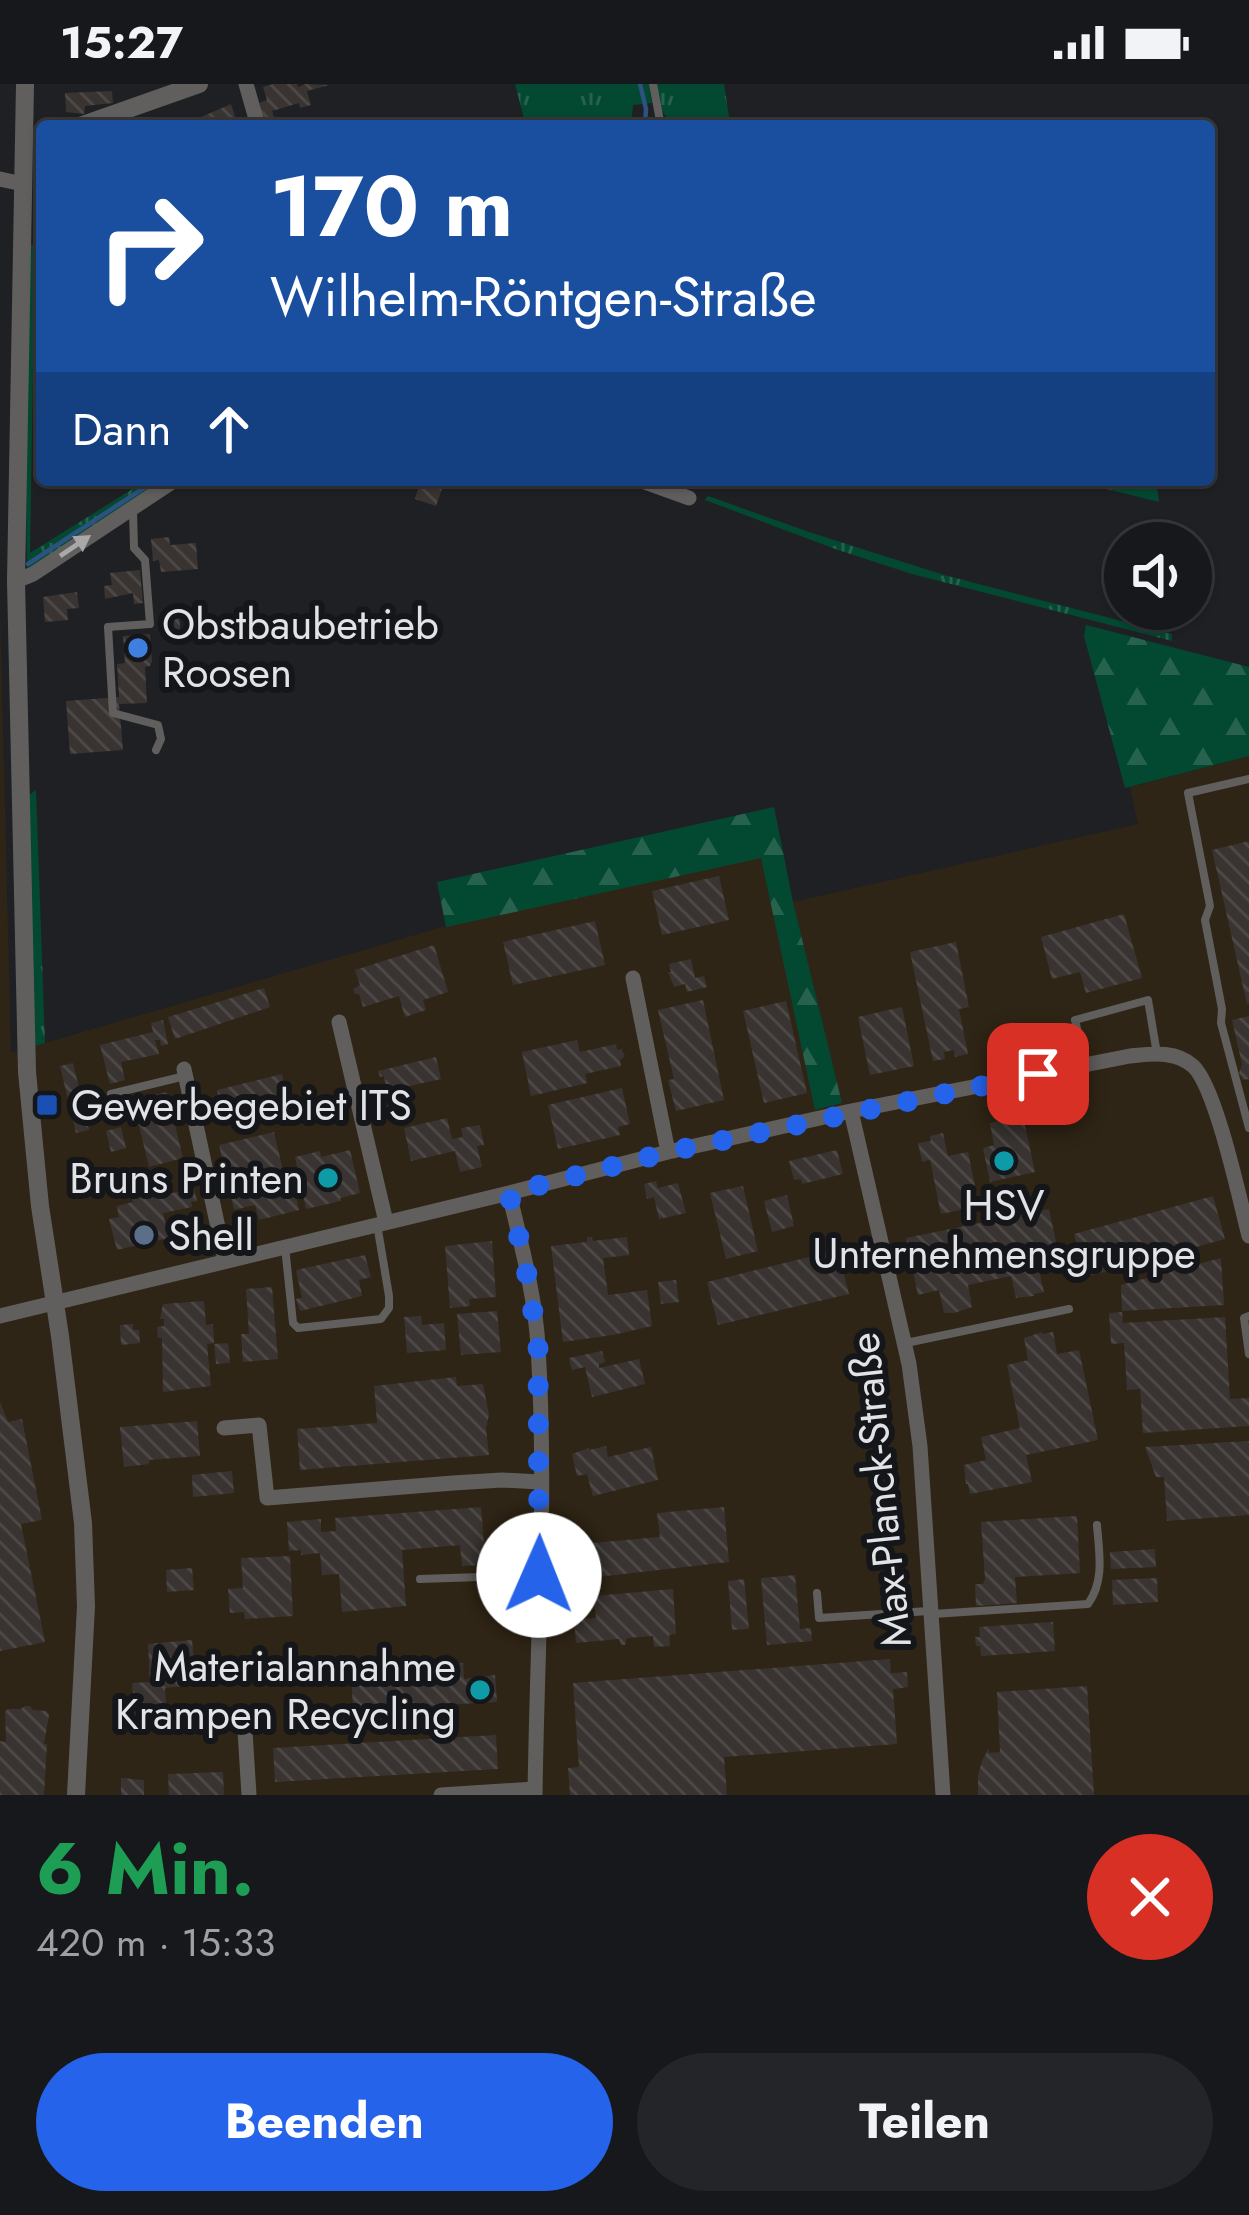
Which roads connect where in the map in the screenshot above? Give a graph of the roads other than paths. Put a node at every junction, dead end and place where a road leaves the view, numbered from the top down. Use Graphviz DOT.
graph roads {
  1 [pos="25,84"];
  2 [pos="199,84"];
  3 [pos="246,84"];
  4 [pos="653,84"];
  5 [pos="97,120"];
  6 [pos="256,120"];
  7 [pos="660,120"];
  8 [pos="33,141"];
  9 [pos="0,178"];
  10 [pos="22,184"];
  11 [pos="166,486"];
  12 [pos="656,486"];
  13 [pos="689,498"];
  14 [pos="133,508"];
  15 [pos="16,580"];
  16 [pos="157,750"];
  17 [pos="1249,779"];
  18 [pos="633,978"];
  19 [pos="339,1022"];
  20 [pos="1157,1054"];
  21 [pos="1085,1064"];
  22 [pos="184,1073"];
  23 [pos="110,1094"];
  24 [pos="851,1111"];
  25 [pos="1249,1128"];
  26 [pos="668,1152"];
  27 [pos="509,1193"];
  28 [pos="381,1223"];
  29 [pos="1249,1236"];
  30 [pos="284,1246"];
  31 [pos="225,1260"];
  32 [pos="55,1302"];
  33 [pos="1069,1310"];
  34 [pos="0,1316"];
  35 [pos="1249,1316"];
  36 [pos="904,1343"];
  37 [pos="1249,1354"];
  38 [pos="224,1428"];
  39 [pos="540,1482"];
  40 [pos="1097,1525"];
  41 [pos="539,1575"];
  42 [pos="420,1579"];
  43 [pos="818,1593"];
  44 [pos="931,1612"];
  45 [pos="244,1715"];
  46 [pos="535,1792"];
  47 [pos="76,1795"];
  48 [pos="249,1795"];
  49 [pos="441,1795"];
  50 [pos="943,1795"];
  1 -- 8 [label="street"];
  2 -- 5 [label="street"];
  3 -- 6 [label="street"];
  4 -- 7 [label="lane"];
  8 -- 10 [label="street"];
  9 -- 10 [label="street"];
  10 -- 15 [label="street"];
  11 -- 14 [label="street"];
  12 -- 13 [label="street"];
  15 -- 14 [label="street, one-way"];
  14 -- 16 [label="lane"];
  15 -- 32 [label="street"];
  17 -- 25 [label="lane"];
  18 -- 26 [label="street"];
  19 -- 28 [label="street"];
  20 -- 21 [label="street"];
  20 -- 21 [label="lane"];
  20 -- 29 [label="street"];
  21 -- 24 [label="street"];
  22 -- 23 [label="lane"];
  22 -- 31 [label="street"];
  24 -- 26 [label="street"];
  24 -- 36 [label="street, Max-Planck-Straße"];
  26 -- 27 [label="street"];
  27 -- 28 [label="street"];
  27 -- 39 [label="street"];
  28 -- 30 [label="street"];
  28 -- 30 [label="lane"];
  30 -- 31 [label="street"];
  31 -- 32 [label="street"];
  32 -- 34 [label="street"];
  32 -- 47 [label="street"];
  33 -- 36 [label="lane"];
  35 -- 37 [label="lane"];
  36 -- 44 [label="street, Max-Planck-Straße"];
  38 -- 39 [label="street"];
  39 -- 41 [label="street"];
  40 -- 44 [label="lane"];
  41 -- 42 [label="lane"];
  41 -- 46 [label="street"];
  43 -- 44 [label="lane"];
  44 -- 50 [label="street, Max-Planck-Straße"];
  45 -- 48 [label="street"];
  46 -- 49 [label="street"];
}
